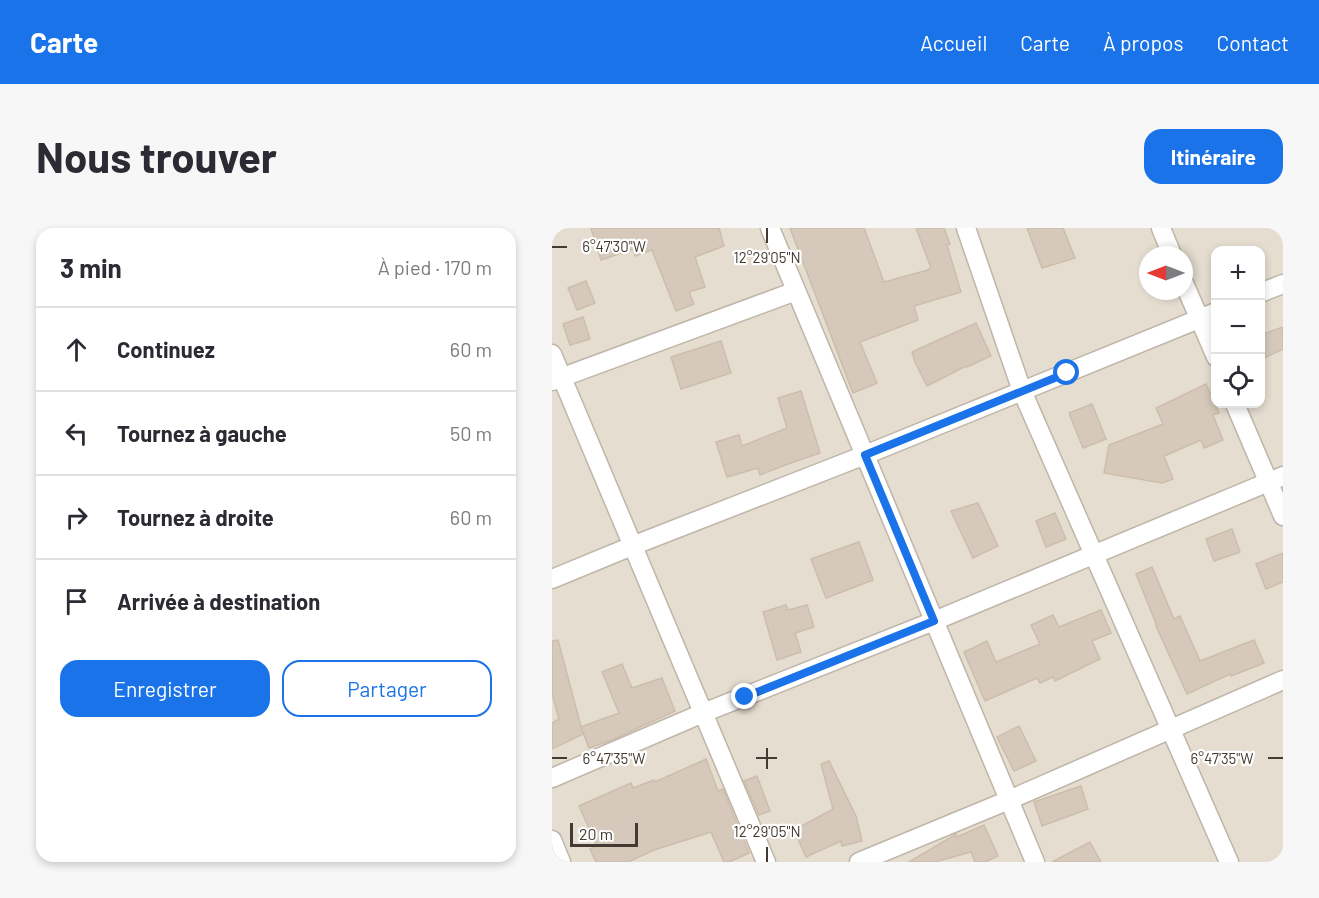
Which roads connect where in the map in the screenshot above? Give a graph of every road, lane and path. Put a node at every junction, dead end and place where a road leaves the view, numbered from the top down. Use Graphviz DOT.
graph roads {
  1 [pos="770,228"];
  2 [pos="966,228"];
  3 [pos="1161,228"];
  4 [pos="1168,246"];
  5 [pos="1283,284"];
  6 [pos="796,291"];
  7 [pos="1265,291"];
  8 [pos="1193,296"];
  9 [pos="1207,315"];
  10 [pos="552,354"];
  11 [pos="1214,354"];
  12 [pos="557,379"];
  13 [pos="1022,391"];
  14 [pos="1237,408"];
  15 [pos="865,455"];
  16 [pos="1276,479"];
  17 [pos="1283,516"];
  18 [pos="632,546"];
  19 [pos="1095,555"];
  20 [pos="552,579"];
  21 [pos="934,621"];
  22 [pos="1283,680"];
  23 [pos="703,713"];
  24 [pos="1170,729"];
  25 [pos="552,778"];
  26 [pos="1009,800"];
  27 [pos="552,840"];
  28 [pos="561,862"];
  29 [pos="766,862"];
  30 [pos="859,862"];
  31 [pos="1035,862"];
  32 [pos="1228,862"];
  1 -- 6 [label="street"];
  2 -- 13 [label="street"];
  3 -- 4 [label="street"];
  5 -- 7 [label="street"];
  6 -- 12 [label="street"];
  6 -- 15 [label="street"];
  8 -- 9 [label="street"];
  9 -- 11 [label="street"];
  9 -- 13 [label="street"];
  10 -- 12 [label="street"];
  12 -- 18 [label="street"];
  13 -- 15 [label="street"];
  13 -- 19 [label="street"];
  14 -- 16 [label="street"];
  15 -- 18 [label="street"];
  15 -- 21 [label="street"];
  16 -- 17 [label="street"];
  16 -- 19 [label="street"];
  18 -- 20 [label="street"];
  18 -- 23 [label="street"];
  19 -- 21 [label="street"];
  19 -- 24 [label="street"];
  21 -- 23 [label="street"];
  21 -- 26 [label="street"];
  22 -- 24 [label="street"];
  23 -- 25 [label="street"];
  23 -- 29 [label="street"];
  24 -- 26 [label="street"];
  24 -- 32 [label="street"];
  26 -- 30 [label="street"];
  26 -- 31 [label="street"];
  27 -- 28 [label="street"];
}
